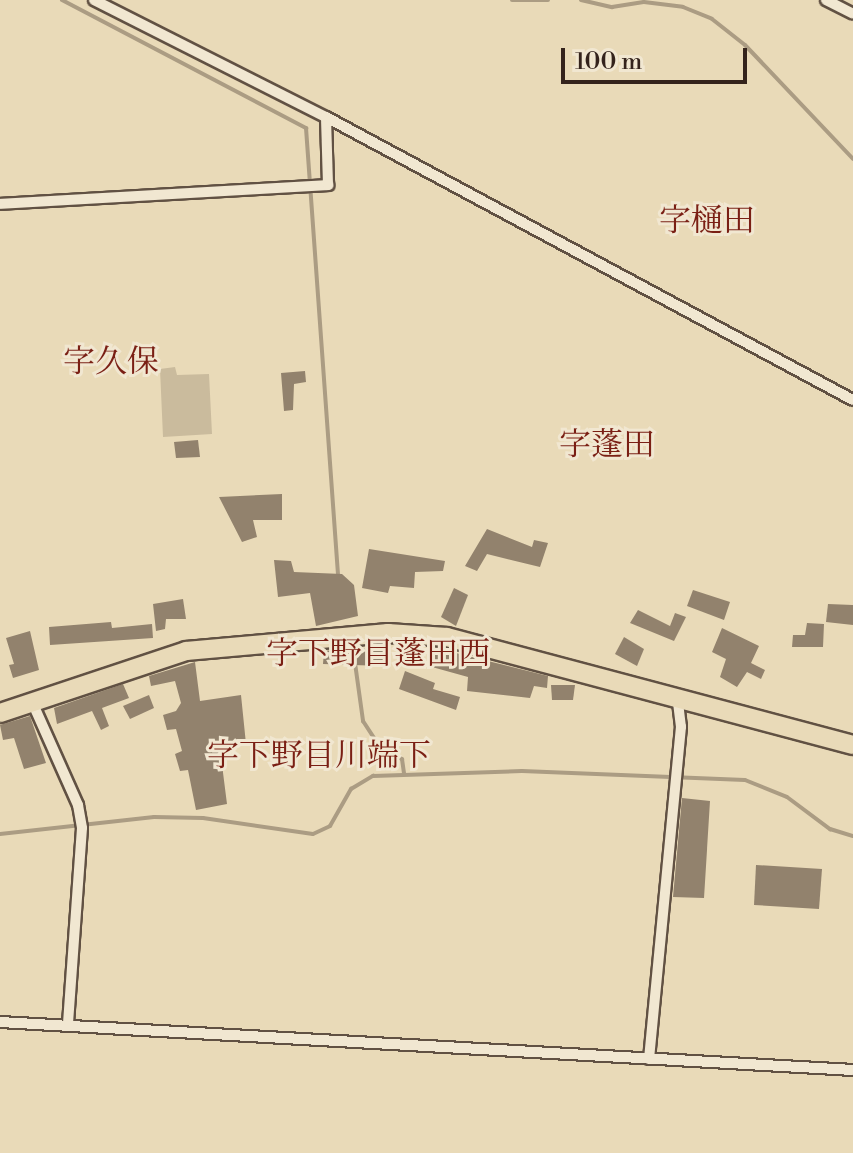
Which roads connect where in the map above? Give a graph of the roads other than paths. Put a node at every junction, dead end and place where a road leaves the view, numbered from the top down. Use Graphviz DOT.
graph roads {
  1 [pos="94,0"];
  2 [pos="826,0"];
  3 [pos="853,14"];
  4 [pos="326,117"];
  5 [pos="0,204"];
  6 [pos="853,400"];
  7 [pos="677,696"];
  8 [pos="33,704"];
  9 [pos="0,713"];
  10 [pos="853,745"];
  11 [pos="0,1022"];
  12 [pos="68,1025"];
  13 [pos="649,1059"];
  14 [pos="853,1070"];
  1 -- 4 [label="street"];
  2 -- 3 [label="street"];
  4 -- 5 [label="street"];
  4 -- 6 [label="street"];
  7 -- 8 [label="highway"];
  7 -- 10 [label="highway"];
  7 -- 13 [label="street"];
  8 -- 9 [label="highway"];
  8 -- 12 [label="street"];
  11 -- 12 [label="street"];
  12 -- 13 [label="street"];
  13 -- 14 [label="street"];
}
